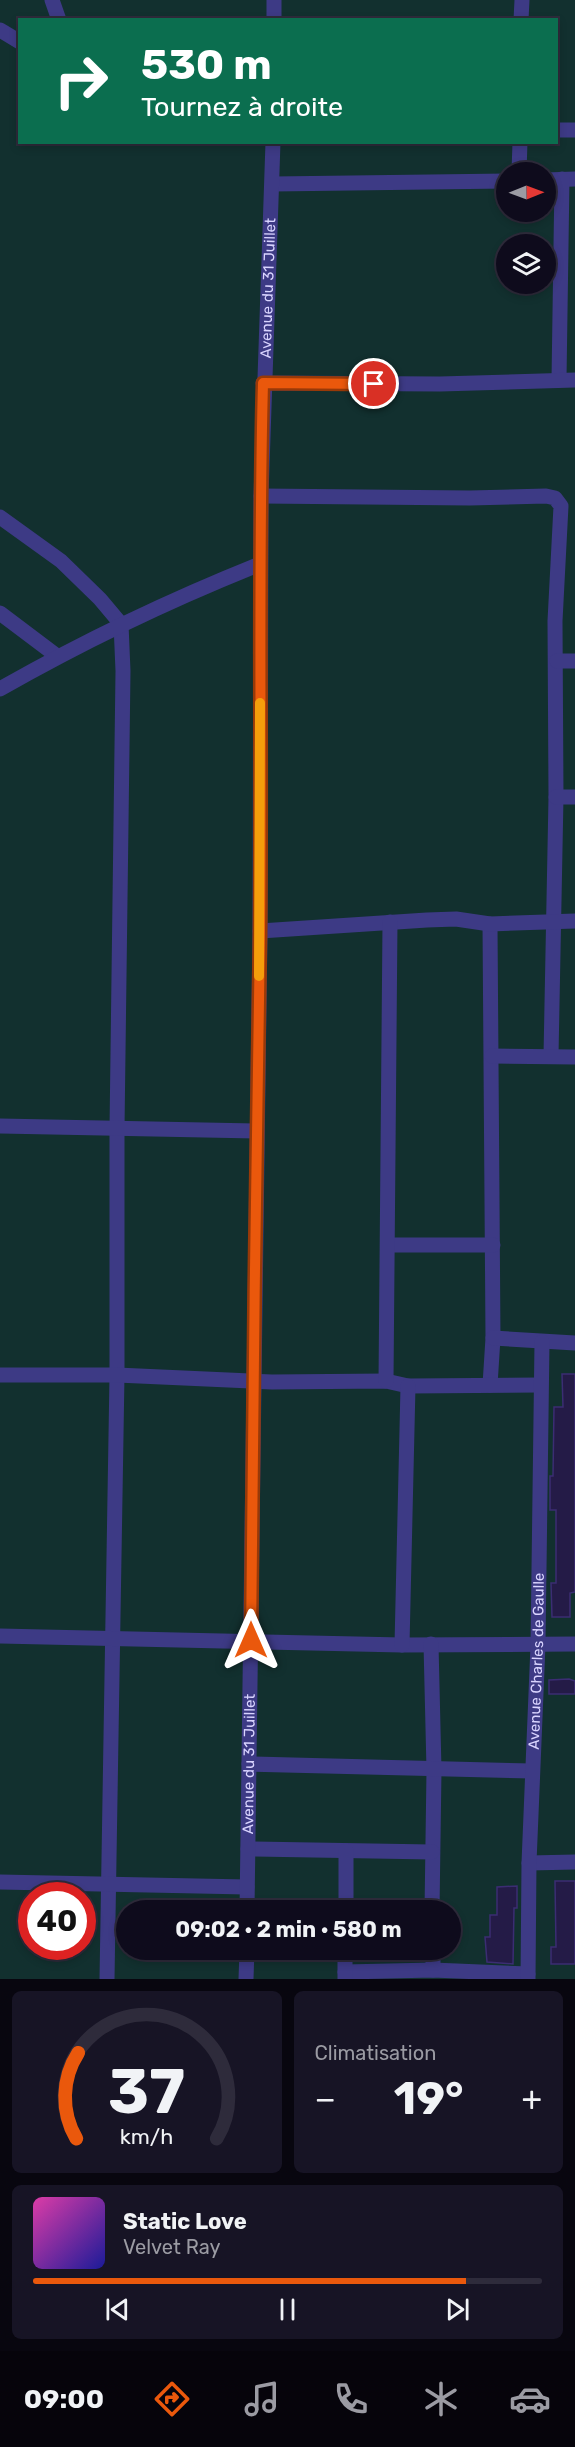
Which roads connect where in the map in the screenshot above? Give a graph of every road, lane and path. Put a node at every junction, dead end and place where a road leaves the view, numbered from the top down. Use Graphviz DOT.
graph roads {
  1 [pos="52,0"];
  2 [pos="274,0"];
  3 [pos="522,0"];
  4 [pos="58,18"];
  5 [pos="274,18"];
  6 [pos="521,18"];
  7 [pos="0,30"];
  8 [pos="18,41"];
  9 [pos="558,130"];
  10 [pos="575,130"];
  11 [pos="273,144"];
  12 [pos="520,144"];
  13 [pos="519,162"];
  14 [pos="568,179"];
  15 [pos="496,181"];
  16 [pos="273,183"];
  17 [pos="559,380"];
  18 [pos="575,380"];
  19 [pos="263,383"];
  20 [pos="261,496"];
  21 [pos="568,515"];
  22 [pos="0,517"];
  23 [pos="260,564"];
  24 [pos="0,613"];
  25 [pos="121,624"];
  26 [pos="57,656"];
  27 [pos="557,661"];
  28 [pos="575,661"];
  29 [pos="0,689"];
  30 [pos="556,797"];
  31 [pos="575,797"];
  32 [pos="554,921"];
  33 [pos="575,921"];
  34 [pos="390,922"];
  35 [pos="490,924"];
  36 [pos="260,931"];
  37 [pos="492,1056"];
  38 [pos="551,1056"];
  39 [pos="575,1057"];
  40 [pos="0,1126"];
  41 [pos="117,1129"];
  42 [pos="256,1131"];
  43 [pos="388,1245"];
  44 [pos="493,1245"];
  45 [pos="493,1338"];
  46 [pos="542,1342"];
  47 [pos="575,1343"];
  48 [pos="0,1375"];
  49 [pos="117,1375"];
  50 [pos="252,1381"];
  51 [pos="386,1381"];
  52 [pos="540,1384"];
  53 [pos="490,1385"];
  54 [pos="408,1386"];
  55 [pos="0,1636"];
  56 [pos="111,1638"];
  57 [pos="251,1640"];
  58 [pos="431,1644"];
  59 [pos="575,1644"];
  60 [pos="402,1645"];
  61 [pos="538,1645"];
  62 [pos="249,1764"];
  63 [pos="434,1770"];
  64 [pos="532,1771"];
  65 [pos="248,1849"];
  66 [pos="346,1851"];
  67 [pos="432,1852"];
  68 [pos="575,1862"];
  69 [pos="529,1863"];
  70 [pos="0,1882"];
  71 [pos="107,1884"];
  72 [pos="247,1887"];
  73 [pos="247,1900"];
  74 [pos="346,1900"];
  75 [pos="432,1900"];
  76 [pos="247,1960"];
  77 [pos="345,1960"];
  78 [pos="433,1960"];
  79 [pos="433,1970"];
  80 [pos="345,1976"];
  81 [pos="528,1976"];
  82 [pos="107,1979"];
  83 [pos="246,1979"];
  1 -- 4 [label="street"];
  2 -- 5 [label="street"];
  3 -- 6 [label="street"];
  7 -- 8 [label="street"];
  9 -- 10 [label="street"];
  11 -- 16 [label="street, Avenue du 31 Juillet"];
  12 -- 13 [label="street"];
  14 -- 17 [label="street"];
  15 -- 16 [label="street"];
  16 -- 19 [label="street, Avenue du 31 Juillet"];
  17 -- 18 [label="street"];
  17 -- 19 [label="street"];
  19 -- 20 [label="street, Avenue du 31 Juillet"];
  20 -- 21 [label="street"];
  20 -- 23 [label="street, Avenue du 31 Juillet"];
  21 -- 27 [label="street"];
  22 -- 25 [label="street"];
  23 -- 25 [label="street"];
  23 -- 36 [label="street, Avenue du 31 Juillet"];
  24 -- 26 [label="street"];
  25 -- 26 [label="street"];
  25 -- 41 [label="street"];
  26 -- 29 [label="street"];
  27 -- 28 [label="street"];
  27 -- 30 [label="street"];
  30 -- 31 [label="street"];
  30 -- 32 [label="street"];
  32 -- 33 [label="street"];
  32 -- 35 [label="street"];
  32 -- 38 [label="street"];
  34 -- 35 [label="street"];
  34 -- 36 [label="street"];
  34 -- 43 [label="street"];
  35 -- 37 [label="street"];
  36 -- 42 [label="street, Avenue du 31 Juillet"];
  37 -- 38 [label="street"];
  37 -- 44 [label="street"];
  38 -- 39 [label="street"];
  40 -- 41 [label="street"];
  41 -- 42 [label="street"];
  41 -- 49 [label="street"];
  42 -- 50 [label="street, Avenue du 31 Juillet"];
  43 -- 44 [label="street"];
  43 -- 51 [label="street"];
  44 -- 45 [label="street"];
  45 -- 46 [label="street"];
  45 -- 53 [label="street"];
  46 -- 47 [label="street"];
  46 -- 52 [label="street, Avenue Charles de Gaulle"];
  48 -- 49 [label="street"];
  49 -- 50 [label="street"];
  49 -- 56 [label="street"];
  50 -- 51 [label="street"];
  50 -- 57 [label="street, Avenue du 31 Juillet"];
  51 -- 54 [label="street"];
  52 -- 53 [label="street"];
  52 -- 61 [label="street, Avenue Charles de Gaulle"];
  53 -- 54 [label="street"];
  54 -- 60 [label="street"];
  55 -- 56 [label="street"];
  56 -- 57 [label="street"];
  56 -- 71 [label="street"];
  57 -- 60 [label="street"];
  57 -- 62 [label="street, Avenue du 31 Juillet"];
  58 -- 60 [label="street"];
  58 -- 61 [label="street"];
  58 -- 63 [label="street"];
  59 -- 61 [label="street"];
  61 -- 64 [label="street, Avenue Charles de Gaulle"];
  62 -- 63 [label="street"];
  62 -- 65 [label="street, Avenue du 31 Juillet"];
  63 -- 64 [label="street"];
  63 -- 67 [label="street"];
  64 -- 69 [label="street, Avenue Charles de Gaulle"];
  65 -- 66 [label="street"];
  65 -- 72 [label="street, Avenue du 31 Juillet"];
  66 -- 67 [label="street"];
  66 -- 74 [label="street"];
  67 -- 75 [label="street"];
  68 -- 69 [label="street"];
  69 -- 81 [label="street, Avenue Charles de Gaulle"];
  70 -- 71 [label="street"];
  71 -- 72 [label="street"];
  71 -- 82 [label="street"];
  72 -- 73 [label="street, Avenue du 31 Juillet"];
  76 -- 83 [label="street"];
  77 -- 80 [label="street"];
  78 -- 79 [label="street"];
  79 -- 80 [label="street"];
  79 -- 81 [label="street"];
}
